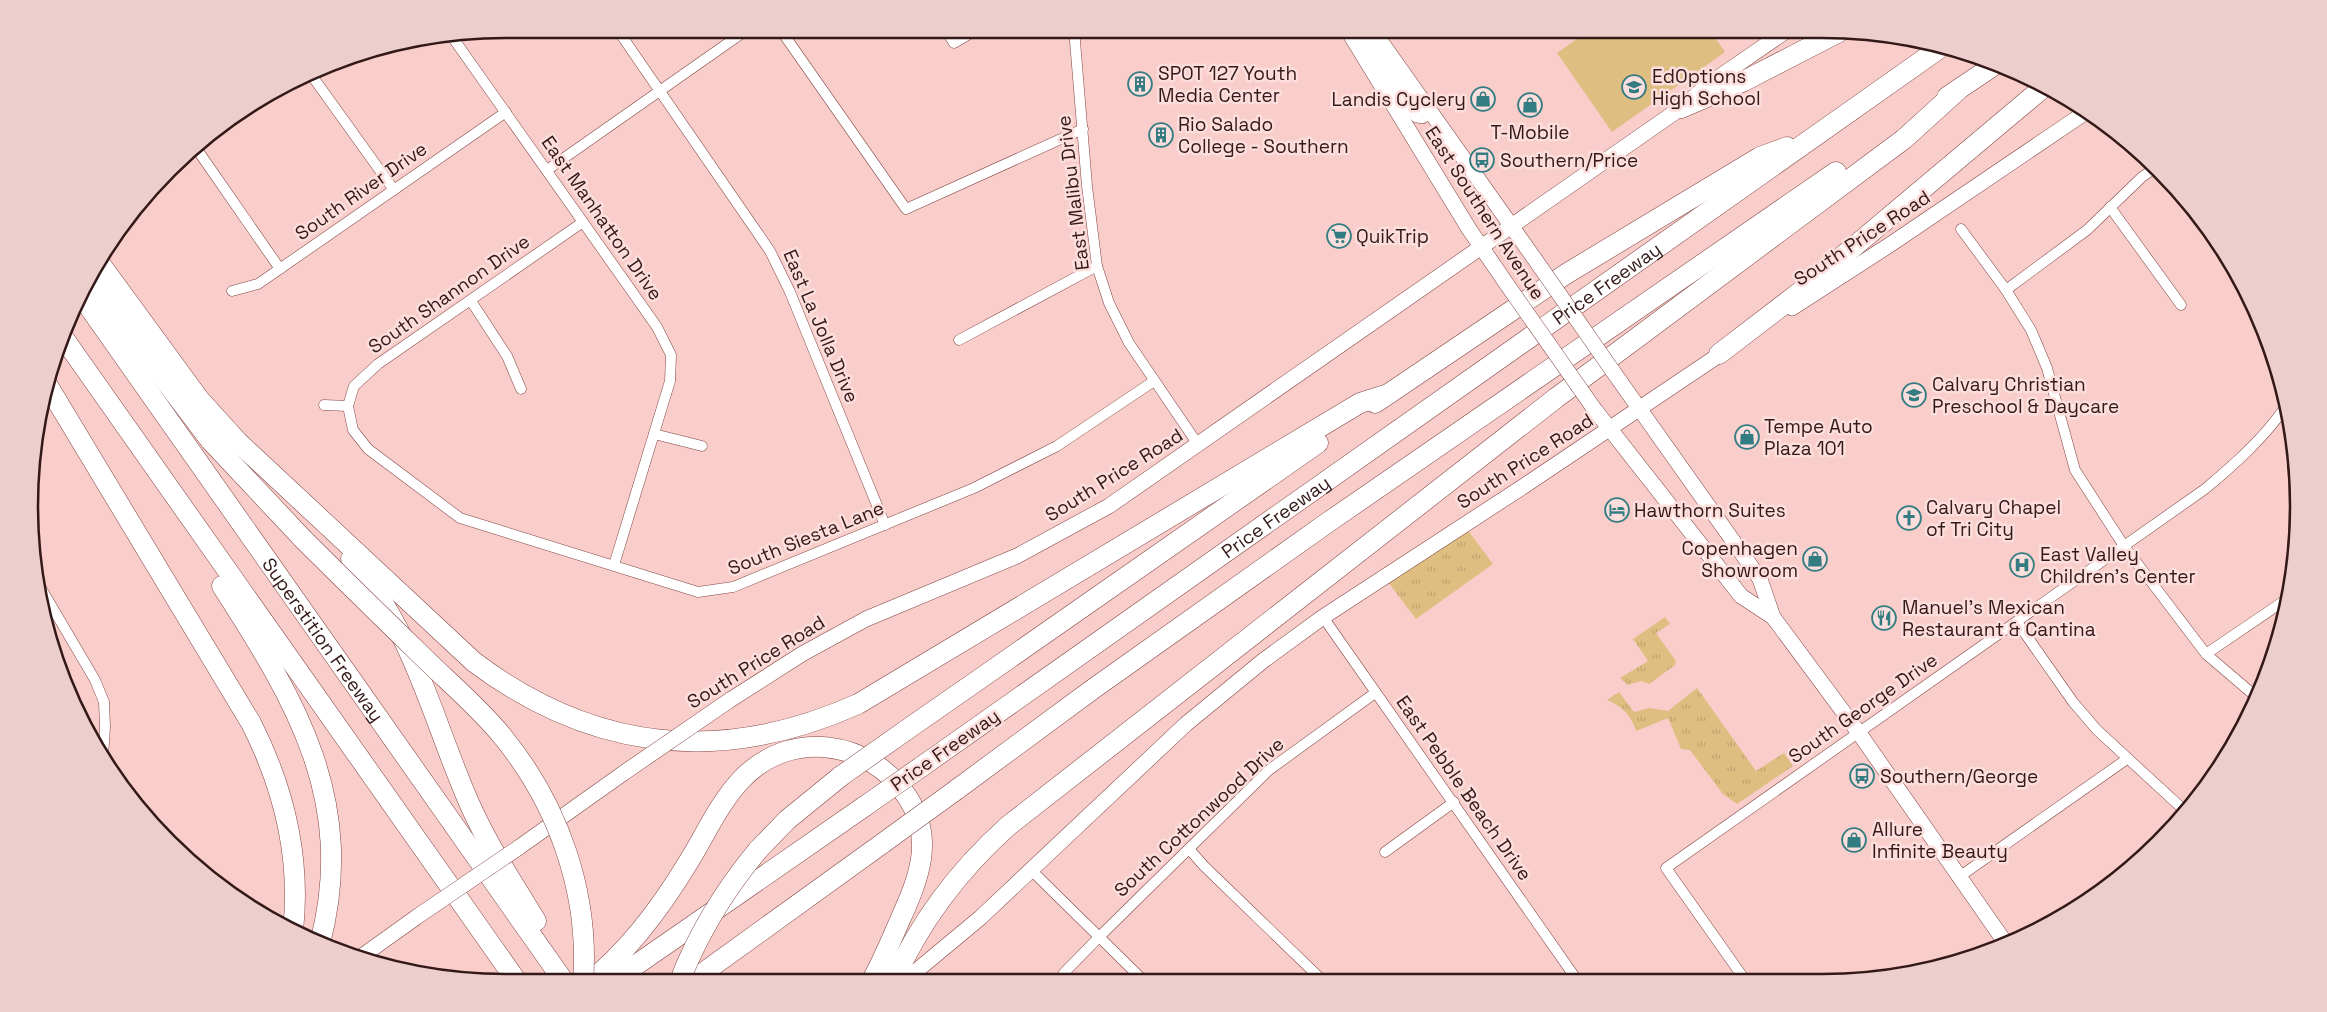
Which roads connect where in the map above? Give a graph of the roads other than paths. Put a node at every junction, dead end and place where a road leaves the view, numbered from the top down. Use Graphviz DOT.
graph roads {
  1 [pos="623,38"];
  2 [pos="735,38"];
  3 [pos="786,38"];
  4 [pos="951,38"];
  5 [pos="963,38"];
  6 [pos="1075,38"];
  7 [pos="1353,38"];
  8 [pos="1365,38"];
  9 [pos="1378,38"];
  10 [pos="1776,38"];
  11 [pos="1827,38"];
  12 [pos="455,41"];
  13 [pos="1935,52"];
  14 [pos="1989,69"];
  15 [pos="314,79"];
  16 [pos="660,90"];
  17 [pos="1958,90"];
  18 [pos="2039,91"];
  19 [pos="1681,108"];
  20 [pos="1430,111"];
  21 [pos="506,112"];
  22 [pos="2081,116"];
  23 [pos="1083,129"];
  24 [pos="1814,136"];
  25 [pos="199,152"];
  26 [pos="547,170"];
  27 [pos="2149,172"];
  28 [pos="394,190"];
  29 [pos="2110,207"];
  30 [pos="584,222"];
  31 [pos="1511,226"];
  32 [pos="1962,229"];
  33 [pos="1481,247"];
  34 [pos="1097,266"];
  35 [pos="103,267"];
  36 [pos="280,269"];
  37 [pos="93,286"];
  38 [pos="2006,290"];
  39 [pos="232,291"];
  40 [pos="85,301"];
  41 [pos="471,301"];
  42 [pos="2181,305"];
  43 [pos="959,340"];
  44 [pos="66,344"];
  45 [pos="66,344"];
  46 [pos="1719,354"];
  47 [pos="1154,381"];
  48 [pos="521,389"];
  49 [pos="52,392"];
  50 [pos="1385,395"];
  51 [pos="324,405"];
  52 [pos="348,406"];
  53 [pos="2084,407"];
  54 [pos="1640,409"];
  55 [pos="2058,410"];
  56 [pos="2280,415"];
  57 [pos="1609,430"];
  58 [pos="654,434"];
  59 [pos="702,446"];
  60 [pos="1199,446"];
  61 [pos="292,495"];
  62 [pos="885,525"];
  63 [pos="2124,546"];
  64 [pos="614,565"];
  65 [pos="47,599"];
  66 [pos="2278,605"];
  67 [pos="1323,617"];
  68 [pos="1773,617"];
  69 [pos="2017,622"];
  70 [pos="2206,654"];
  71 [pos="2251,692"];
  72 [pos="1376,693"];
  73 [pos="1858,733"];
  74 [pos="104,746"];
  75 [pos="2127,759"];
  76 [pos="1454,802"];
  77 [pos="2180,807"];
  78 [pos="1189,849"];
  79 [pos="1385,852"];
  80 [pos="1030,870"];
  81 [pos="1959,877"];
  82 [pos="777,921"];
  83 [pos="292,923"];
  84 [pos="321,936"];
  85 [pos="1099,937"];
  86 [pos="2002,938"];
  87 [pos="366,953"];
  88 [pos="512,974"];
  89 [pos="559,974"];
  90 [pos="568,974"];
  91 [pos="582,974"];
  92 [pos="604,974"];
  93 [pos="608,974"];
  94 [pos="683,974"];
  95 [pos="702,974"];
  96 [pos="711,974"];
  97 [pos="875,974"];
  98 [pos="897,974"];
  99 [pos="912,974"];
  100 [pos="1063,974"];
  101 [pos="1137,974"];
  102 [pos="1316,974"];
  103 [pos="1573,974"];
  104 [pos="1741,974"];
  1 -- 16 [label="street, East La Jolla Drive"];
  2 -- 16 [label="street"];
  3 -- 23 [label="street"];
  4 -- 5 [label="street"];
  6 -- 23 [label="street, East Malibu Drive"];
  7 -- 33 [label="main road, East Southern Avenue"];
  8 -- 20 [label="main road"];
  9 -- 20 [label="main road, East Southern Avenue"];
  10 -- 19 [label="main road, South Price Road"];
  11 -- 19 [label="highway"];
  12 -- 21 [label="street, East Manhatton Drive"];
  13 -- 24 [label="highway, Price Freeway"];
  14 -- 17 [label="highway, Price Freeway"];
  15 -- 28 [label="street"];
  16 -- 26 [label="street"];
  16 -- 62 [label="street, East La Jolla Drive"];
  17 -- 82 [label="highway, Price Freeway, bridge"];
  17 -- 98 [label="highway"];
  18 -- 46 [label="highway"];
  19 -- 31 [label="main road, South Price Road"];
  20 -- 31 [label="main road, East Southern Avenue"];
  21 -- 26 [label="street, East Manhatton Drive"];
  21 -- 28 [label="street, South River Drive"];
  22 -- 46 [label="main road, South Price Road"];
  23 -- 34 [label="street, East Malibu Drive"];
  24 -- 50 [label="highway"];
  24 -- 93 [label="highway, Price Freeway, bridge"];
  25 -- 36 [label="street"];
  26 -- 30 [label="street, East Manhatton Drive"];
  27 -- 29 [label="street"];
  28 -- 36 [label="street, South River Drive"];
  29 -- 38 [label="street"];
  29 -- 42 [label="street"];
  30 -- 41 [label="street, South Shannon Drive"];
  30 -- 58 [label="street, East Manhatton Drive"];
  31 -- 33 [label="main road, South Price Road"];
  31 -- 54 [label="main road, East Southern Avenue, bridge"];
  32 -- 38 [label="street"];
  33 -- 57 [label="main road, East Southern Avenue, bridge"];
  33 -- 60 [label="main road, South Price Road"];
  34 -- 43 [label="street"];
  34 -- 47 [label="street, East Malibu Drive"];
  35 -- 61 [label="highway"];
  36 -- 39 [label="street, South River Drive"];
  37 -- 91 [label="highway, bridge"];
  38 -- 55 [label="street"];
  40 -- 89 [label="highway, Superstition Freeway"];
  41 -- 48 [label="street"];
  41 -- 52 [label="street, South Shannon Drive"];
  44 -- 84 [label="highway"];
  45 -- 88 [label="highway, Superstition Freeway"];
  46 -- 54 [label="main road, South Price Road"];
  47 -- 60 [label="street, East Malibu Drive"];
  47 -- 62 [label="street, South Siesta Lane"];
  49 -- 83 [label="highway"];
  50 -- 61 [label="highway"];
  50 -- 94 [label="highway, bridge"];
  51 -- 52 [label="street"];
  52 -- 64 [label="street, South Siesta Lane"];
  53 -- 55 [label="street"];
  54 -- 57 [label="main road, South Price Road"];
  54 -- 68 [label="main road, East Southern Avenue"];
  55 -- 63 [label="street"];
  56 -- 63 [label="street, South George Drive"];
  57 -- 67 [label="main road, South Price Road"];
  57 -- 68 [label="main road, East Southern Avenue"];
  58 -- 59 [label="street"];
  58 -- 64 [label="street, East Manhatton Drive"];
  60 -- 87 [label="main road, South Price Road, bridge"];
  61 -- 90 [label="highway"];
  62 -- 64 [label="street, South Siesta Lane"];
  63 -- 69 [label="street, South George Drive"];
  63 -- 70 [label="street"];
  65 -- 74 [label="street"];
  66 -- 70 [label="street"];
  67 -- 72 [label="street, East Pebble Beach Drive"];
  67 -- 80 [label="main road, South Price Road"];
  68 -- 73 [label="main road, East Southern Avenue"];
  69 -- 73 [label="street, South George Drive"];
  69 -- 75 [label="street"];
  70 -- 71 [label="street"];
  72 -- 76 [label="street, East Pebble Beach Drive"];
  72 -- 78 [label="street, South Cottonwood Drive"];
  73 -- 81 [label="main road, East Southern Avenue"];
  73 -- 104 [label="street, South George Drive"];
  75 -- 77 [label="street"];
  75 -- 81 [label="street"];
  76 -- 79 [label="street"];
  76 -- 103 [label="street, East Pebble Beach Drive"];
  78 -- 85 [label="street, South Cottonwood Drive"];
  78 -- 102 [label="street"];
  80 -- 85 [label="street"];
  80 -- 99 [label="main road, South Price Road"];
  81 -- 86 [label="main road, East Southern Avenue"];
  82 -- 95 [label="highway, Price Freeway"];
  82 -- 96 [label="highway"];
  85 -- 100 [label="street, South Cottonwood Drive"];
  85 -- 101 [label="street"];
  92 -- 97 [label="highway"];
}
